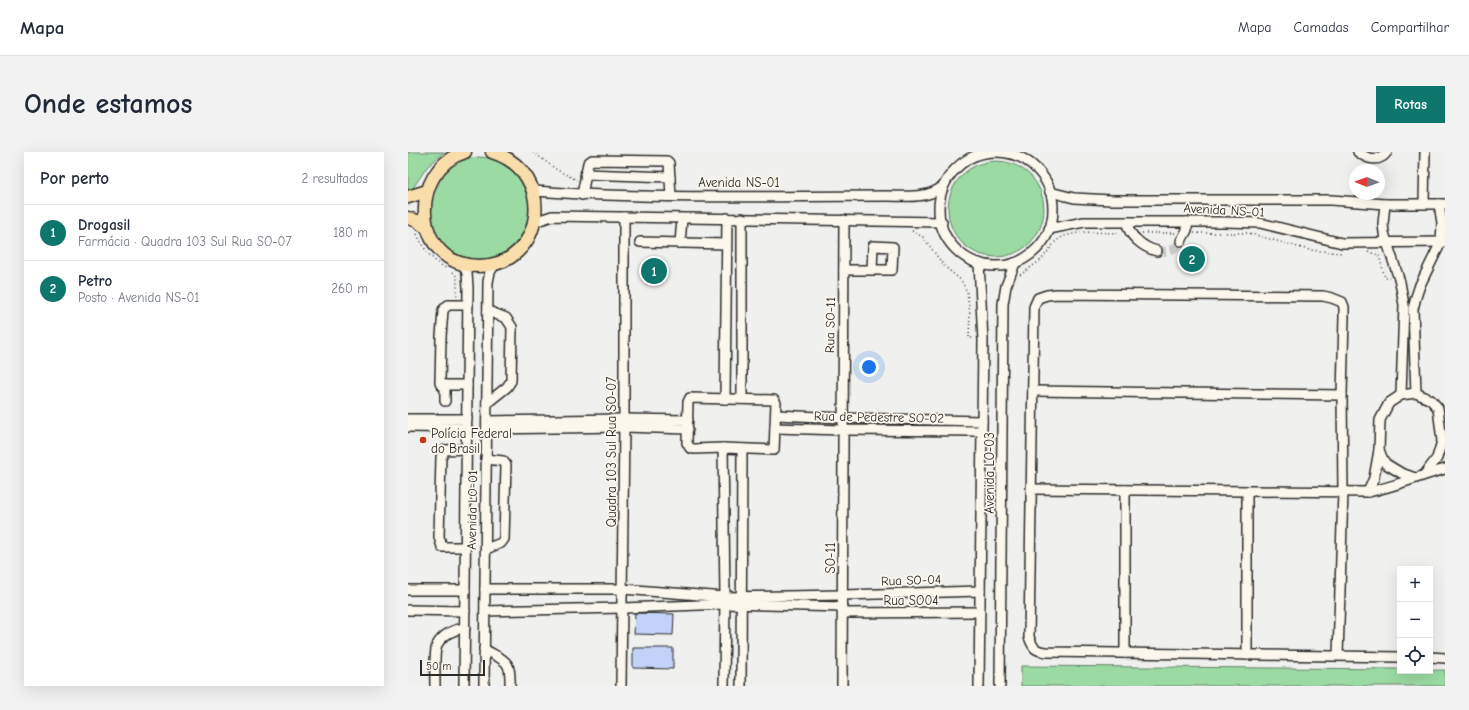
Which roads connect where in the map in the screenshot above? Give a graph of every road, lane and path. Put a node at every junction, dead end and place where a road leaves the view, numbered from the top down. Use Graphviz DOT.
graph roads {
  1 [pos="462,152"];
  2 [pos="495,152"];
  3 [pos="533,152"];
  4 [pos="1358,152"];
  5 [pos="1387,152"];
  6 [pos="1426,152"];
  7 [pos="976,154"];
  8 [pos="1017,154"];
  9 [pos="670,177"];
  10 [pos="585,179"];
  11 [pos="942,187"];
  12 [pos="534,191"];
  13 [pos="424,192"];
  14 [pos="1050,192"];
  15 [pos="582,195"];
  16 [pos="671,196"];
  17 [pos="408,197"];
  18 [pos="1424,203"];
  19 [pos="1385,204"];
  20 [pos="1442,204"];
  21 [pos="624,217"];
  22 [pos="408,218"];
  23 [pos="727,218"];
  24 [pos="742,218"];
  25 [pos="682,219"];
  26 [pos="844,220"];
  27 [pos="534,222"];
  28 [pos="942,222"];
  29 [pos="1127,222"];
  30 [pos="1187,222"];
  31 [pos="424,226"];
  32 [pos="908,229"];
  33 [pos="1049,229"];
  34 [pos="1130,233"];
  35 [pos="1183,237"];
  36 [pos="640,242"];
  37 [pos="1443,242"];
  38 [pos="680,243"];
  39 [pos="1388,243"];
  40 [pos="726,244"];
  41 [pos="1157,251"];
  42 [pos="1368,252"];
  43 [pos="1346,253"];
  44 [pos="979,263"];
  45 [pos="1015,263"];
  46 [pos="463,264"];
  47 [pos="495,264"];
  48 [pos="844,270"];
  49 [pos="872,270"];
  50 [pos="1019,276"];
  51 [pos="1399,278"];
  52 [pos="468,305"];
  53 [pos="488,311"];
  54 [pos="983,338"];
  55 [pos="445,385"];
  56 [pos="467,385"];
  57 [pos="1033,391"];
  58 [pos="1416,394"];
  59 [pos="1342,395"];
  60 [pos="1401,395"];
  61 [pos="725,399"];
  62 [pos="742,400"];
  63 [pos="445,401"];
  64 [pos="487,403"];
  65 [pos="776,415"];
  66 [pos="843,418"];
  67 [pos="408,419"];
  68 [pos="982,421"];
  69 [pos="467,423"];
  70 [pos="624,423"];
  71 [pos="688,424"];
  72 [pos="487,425"];
  73 [pos="408,427"];
  74 [pos="775,428"];
  75 [pos="843,430"];
  76 [pos="982,431"];
  77 [pos="723,448"];
  78 [pos="466,449"];
  79 [pos="742,449"];
  80 [pos="1379,450"];
  81 [pos="1442,452"];
  82 [pos="486,459"];
  83 [pos="1445,469"];
  84 [pos="1425,474"];
  85 [pos="1415,478"];
  86 [pos="1031,489"];
  87 [pos="1125,490"];
  88 [pos="1247,491"];
  89 [pos="1342,491"];
  90 [pos="1368,492"];
  91 [pos="465,547"];
  92 [pos="486,549"];
  93 [pos="485,589"];
  94 [pos="623,589"];
  95 [pos="408,590"];
  96 [pos="465,590"];
  97 [pos="980,591"];
  98 [pos="843,596"];
  99 [pos="725,600"];
  100 [pos="741,600"];
  101 [pos="623,608"];
  102 [pos="408,610"];
  103 [pos="843,610"];
  104 [pos="465,611"];
  105 [pos="485,611"];
  106 [pos="980,612"];
  107 [pos="465,628"];
  108 [pos="484,649"];
  109 [pos="1125,653"];
  110 [pos="1247,655"];
  111 [pos="1338,656"];
  112 [pos="1397,657"];
  113 [pos="1433,657"];
  114 [pos="1445,658"];
  115 [pos="435,686"];
  116 [pos="464,686"];
  117 [pos="484,686"];
  118 [pos="510,686"];
  119 [pos="621,686"];
  120 [pos="724,686"];
  121 [pos="741,686"];
  122 [pos="842,686"];
  123 [pos="979,686"];
  124 [pos="1000,686"];
  1 -- 13 [label="main road"];
  2 -- 12 [label="main road"];
  3 -- 10 [label="path"];
  4 -- 5 [label="street"];
  6 -- 18 [label="street"];
  7 -- 8 [label="street"];
  7 -- 11 [label="street"];
  8 -- 14 [label="street"];
  9 -- 10 [label="street"];
  9 -- 10 [label="street"];
  9 -- 16 [label="street"];
  10 -- 15 [label="street"];
  11 -- 16 [label="street, Avenida NS-01"];
  11 -- 28 [label="street"];
  12 -- 15 [label="street, Avenida NS-01"];
  12 -- 27 [label="main road"];
  13 -- 17 [label="main road"];
  13 -- 31 [label="main road"];
  14 -- 19 [label="street, Avenida NS-01"];
  14 -- 33 [label="street"];
  15 -- 16 [label="street, Avenida NS-01"];
  18 -- 19 [label="street, Avenida NS-01"];
  18 -- 20 [label="street, Avenida NS-01"];
  19 -- 39 [label="street"];
  20 -- 37 [label="street"];
  21 -- 25 [label="street"];
  21 -- 27 [label="street"];
  21 -- 70 [label="street, Quadra 103 Sul Rua SO-07"];
  22 -- 31 [label="main road"];
  23 -- 24 [label="street"];
  23 -- 25 [label="street"];
  23 -- 40 [label="street"];
  24 -- 26 [label="street"];
  24 -- 62 [label="street"];
  25 -- 38 [label="street"];
  26 -- 28 [label="street"];
  26 -- 48 [label="street, Rua SO-11"];
  27 -- 47 [label="main road"];
  28 -- 44 [label="street"];
  29 -- 30 [label="street, Avenida NS-01"];
  29 -- 33 [label="street, Avenida NS-01"];
  29 -- 34 [label="street"];
  30 -- 35 [label="street"];
  30 -- 39 [label="street, Avenida NS-01"];
  31 -- 46 [label="main road"];
  32 -- 54 [label="path"];
  33 -- 45 [label="street"];
  34 -- 35 [label="path"];
  34 -- 41 [label="street"];
  34 -- 50 [label="path"];
  35 -- 43 [label="path"];
  36 -- 38 [label="street"];
  37 -- 39 [label="street, Avenida NS-01"];
  37 -- 58 [label="street"];
  38 -- 40 [label="street"];
  39 -- 51 [label="street"];
  40 -- 61 [label="street"];
  42 -- 51 [label="path"];
  44 -- 45 [label="street"];
  44 -- 54 [label="street, Avenida LO-03"];
  45 -- 124 [label="street, Avenida LO-03"];
  46 -- 47 [label="main road"];
  46 -- 52 [label="street, Avenida LO-01"];
  47 -- 53 [label="street, Avenida LO-01"];
  48 -- 49 [label="street"];
  48 -- 66 [label="street, Rua SO-11"];
  51 -- 60 [label="street"];
  52 -- 55 [label="street"];
  52 -- 56 [label="street, Avenida LO-01"];
  53 -- 64 [label="street, Avenida LO-01"];
  53 -- 64 [label="street"];
  54 -- 68 [label="street, Avenida LO-03"];
  55 -- 56 [label="street"];
  55 -- 63 [label="street"];
  56 -- 69 [label="street, Avenida LO-01"];
  57 -- 59 [label="street"];
  57 -- 59 [label="street"];
  57 -- 86 [label="street"];
  58 -- 60 [label="street"];
  58 -- 81 [label="street"];
  59 -- 89 [label="street"];
  60 -- 80 [label="street"];
  61 -- 62 [label="street"];
  61 -- 71 [label="street"];
  62 -- 65 [label="street"];
  64 -- 72 [label="street, Avenida LO-01"];
  65 -- 66 [label="street, Rua de Pedestre SO-02"];
  65 -- 74 [label="street"];
  66 -- 68 [label="street, Rua de Pedestre SO-02"];
  66 -- 75 [label="street, Rua SO-11"];
  67 -- 69 [label="street"];
  68 -- 76 [label="street, Avenida LO-03"];
  69 -- 73 [label="street"];
  69 -- 78 [label="street, Avenida LO-01"];
  70 -- 71 [label="street"];
  70 -- 72 [label="street"];
  70 -- 94 [label="street, Quadra 103 Sul Rua SO-07"];
  71 -- 77 [label="street"];
  72 -- 82 [label="street, Avenida LO-01"];
  74 -- 75 [label="street, Rua de Pedestre SO-02"];
  74 -- 79 [label="street"];
  75 -- 76 [label="street, Rua de Pedestre SO-02"];
  75 -- 98 [label="street, SO-11"];
  76 -- 97 [label="street, Avenida LO-03"];
  77 -- 79 [label="street"];
  77 -- 99 [label="street"];
  78 -- 91 [label="street, Avenida LO-01"];
  78 -- 91 [label="street"];
  79 -- 100 [label="street"];
  80 -- 85 [label="street"];
  80 -- 90 [label="street"];
  81 -- 84 [label="street"];
  82 -- 92 [label="street, Avenida LO-01"];
  82 -- 92 [label="street"];
  83 -- 84 [label="street"];
  84 -- 85 [label="street"];
  85 -- 90 [label="street"];
  86 -- 87 [label="street"];
  86 -- 109 [label="street"];
  87 -- 88 [label="street"];
  87 -- 109 [label="street"];
  88 -- 89 [label="street"];
  88 -- 110 [label="street"];
  89 -- 90 [label="street"];
  89 -- 111 [label="street"];
  91 -- 96 [label="street, Avenida LO-01"];
  92 -- 93 [label="street, Avenida LO-01"];
  93 -- 94 [label="street"];
  93 -- 105 [label="street, Avenida LO-01"];
  94 -- 99 [label="street"];
  94 -- 101 [label="street, Quadra 103 Sul Rua SO-07"];
  95 -- 96 [label="street"];
  96 -- 104 [label="street, Avenida LO-01"];
  97 -- 98 [label="street, Rua SO-04"];
  97 -- 106 [label="street, Avenida LO-03"];
  98 -- 100 [label="street, Rua SO-04"];
  98 -- 103 [label="street, SO-11"];
  99 -- 100 [label="street"];
  99 -- 101 [label="street"];
  99 -- 120 [label="street"];
  100 -- 103 [label="street, Rua SO04"];
  100 -- 121 [label="street"];
  101 -- 105 [label="street"];
  101 -- 119 [label="street, Quadra 103 Sul Rua SO-07"];
  102 -- 104 [label="street"];
  103 -- 106 [label="street, Rua SO04"];
  103 -- 122 [label="street, SO-11"];
  104 -- 107 [label="street, Avenida LO-01"];
  105 -- 108 [label="street, Avenida LO-01"];
  106 -- 123 [label="street, Avenida LO-03"];
  107 -- 115 [label="street"];
  107 -- 116 [label="street, Avenida LO-01"];
  108 -- 117 [label="street, Avenida LO-01"];
  108 -- 118 [label="street"];
  109 -- 110 [label="street"];
  110 -- 111 [label="street"];
  111 -- 112 [label="street"];
  113 -- 114 [label="street"];
}
